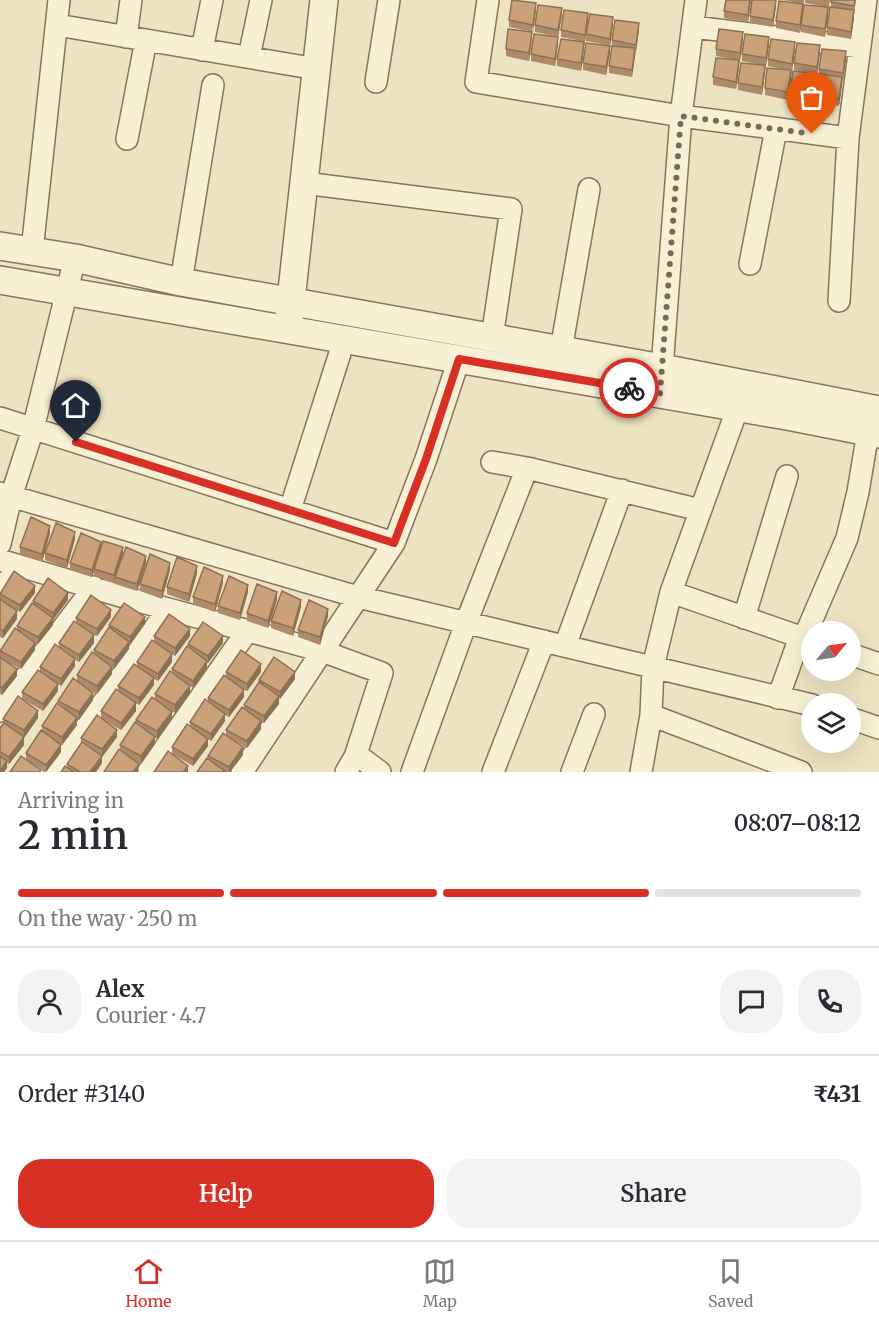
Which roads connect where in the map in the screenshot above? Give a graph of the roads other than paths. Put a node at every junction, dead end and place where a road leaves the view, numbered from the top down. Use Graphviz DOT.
graph roads {
  1 [pos="59,0"];
  2 [pos="131,0"];
  3 [pos="212,0"];
  4 [pos="261,0"];
  5 [pos="324,0"];
  6 [pos="389,0"];
  7 [pos="488,0"];
  8 [pos="696,0"];
  9 [pos="866,0"];
  10 [pos="57,25"];
  11 [pos="693,27"];
  12 [pos="136,38"];
  13 [pos="860,47"];
  14 [pos="202,50"];
  15 [pos="249,57"];
  16 [pos="317,69"];
  17 [pos="376,82"];
  18 [pos="213,85"];
  19 [pos="681,116"];
  20 [pos="776,129"];
  21 [pos="848,138"];
  22 [pos="127,139"];
  23 [pos="304,183"];
  24 [pos="589,189"];
  25 [pos="0,246"];
  26 [pos="32,251"];
  27 [pos="75,258"];
  28 [pos="750,264"];
  29 [pos="0,280"];
  30 [pos="181,282"];
  31 [pos="67,291"];
  32 [pos="838,301"];
  33 [pos="291,302"];
  34 [pos="287,329"];
  35 [pos="492,338"];
  36 [pos="561,350"];
  37 [pos="340,353"];
  38 [pos="459,359"];
  39 [pos="661,381"];
  40 [pos="738,407"];
  41 [pos="0,418"];
  42 [pos="875,426"];
  43 [pos="33,429"];
  44 [pos="492,462"];
  45 [pos="527,468"];
  46 [pos="787,477"];
  47 [pos="622,490"];
  48 [pos="6,495"];
  49 [pos="290,510"];
  50 [pos="700,510"];
  51 [pos="394,543"];
  52 [pos="0,544"];
  53 [pos="9,563"];
  54 [pos="94,587"];
  55 [pos="0,591"];
  56 [pos="671,592"];
  57 [pos="358,597"];
  58 [pos="168,609"];
  59 [pos="744,618"];
  60 [pos="812,621"];
  61 [pos="466,623"];
  62 [pos="248,630"];
  63 [pos="801,638"];
  64 [pos="554,644"];
  65 [pos="801,648"];
  66 [pos="322,651"];
  67 [pos="861,658"];
  68 [pos="879,664"];
  69 [pos="653,667"];
  70 [pos="778,698"];
  71 [pos="801,703"];
  72 [pos="0,711"];
  73 [pos="594,714"];
  74 [pos="651,715"];
  75 [pos="861,722"];
  76 [pos="879,728"];
  77 [pos="351,763"];
  78 [pos="55,772"];
  79 [pos="148,772"];
  80 [pos="242,772"];
  81 [pos="380,772"];
  82 [pos="412,772"];
  83 [pos="494,772"];
  84 [pos="572,772"];
  85 [pos="641,772"];
  86 [pos="801,772"];
  1 -- 10 [label="street"];
  2 -- 12 [label="street"];
  3 -- 14 [label="street"];
  4 -- 15 [label="street"];
  5 -- 16 [label="street"];
  6 -- 17 [label="street"];
  7 -- 19 [label="street"];
  8 -- 11 [label="street"];
  9 -- 13 [label="street"];
  10 -- 12 [label="street"];
  10 -- 26 [label="street"];
  11 -- 13 [label="street"];
  11 -- 19 [label="street"];
  12 -- 14 [label="street"];
  12 -- 22 [label="street"];
  13 -- 21 [label="street"];
  14 -- 15 [label="street"];
  15 -- 16 [label="street"];
  16 -- 23 [label="street"];
  18 -- 30 [label="street"];
  19 -- 20 [label="street"];
  19 -- 39 [label="street"];
  20 -- 21 [label="street"];
  20 -- 28 [label="street"];
  21 -- 32 [label="street"];
  23 -- 33 [label="street"];
  23 -- 35 [label="street"];
  24 -- 36 [label="street"];
  25 -- 26 [label="street"];
  26 -- 27 [label="street"];
  27 -- 30 [label="street"];
  27 -- 31 [label="street"];
  29 -- 31 [label="street"];
  30 -- 33 [label="street"];
  31 -- 34 [label="street"];
  31 -- 43 [label="street"];
  33 -- 34 [label="street"];
  33 -- 35 [label="street"];
  34 -- 38 [label="street"];
  35 -- 36 [label="street"];
  36 -- 39 [label="street"];
  37 -- 49 [label="street"];
  38 -- 39 [label="street"];
  38 -- 51 [label="street"];
  39 -- 40 [label="street"];
  39 -- 42 [label="street"];
  40 -- 42 [label="street"];
  40 -- 50 [label="street"];
  41 -- 43 [label="street"];
  42 -- 60 [label="street"];
  43 -- 48 [label="street"];
  43 -- 49 [label="street"];
  44 -- 45 [label="street"];
  45 -- 47 [label="street"];
  45 -- 61 [label="street"];
  46 -- 59 [label="street"];
  47 -- 50 [label="street"];
  47 -- 64 [label="street"];
  48 -- 52 [label="street"];
  48 -- 57 [label="street"];
  49 -- 51 [label="street"];
  50 -- 56 [label="street"];
  51 -- 57 [label="street"];
  53 -- 54 [label="street"];
  53 -- 55 [label="street"];
  54 -- 58 [label="street"];
  54 -- 72 [label="street"];
  56 -- 59 [label="street"];
  56 -- 69 [label="street"];
  57 -- 61 [label="street"];
  57 -- 66 [label="street"];
  58 -- 62 [label="street"];
  58 -- 78 [label="street"];
  59 -- 63 [label="street"];
  61 -- 64 [label="street"];
  61 -- 82 [label="street"];
  62 -- 66 [label="street"];
  62 -- 79 [label="street"];
  64 -- 69 [label="street"];
  64 -- 83 [label="street"];
  65 -- 70 [label="street"];
  66 -- 77 [label="street"];
  66 -- 80 [label="street"];
  67 -- 68 [label="street"];
  69 -- 70 [label="street"];
  69 -- 74 [label="street"];
  70 -- 71 [label="street"];
  73 -- 84 [label="street"];
  74 -- 85 [label="street"];
  74 -- 86 [label="street"];
  75 -- 76 [label="street"];
  77 -- 81 [label="street"];
}
